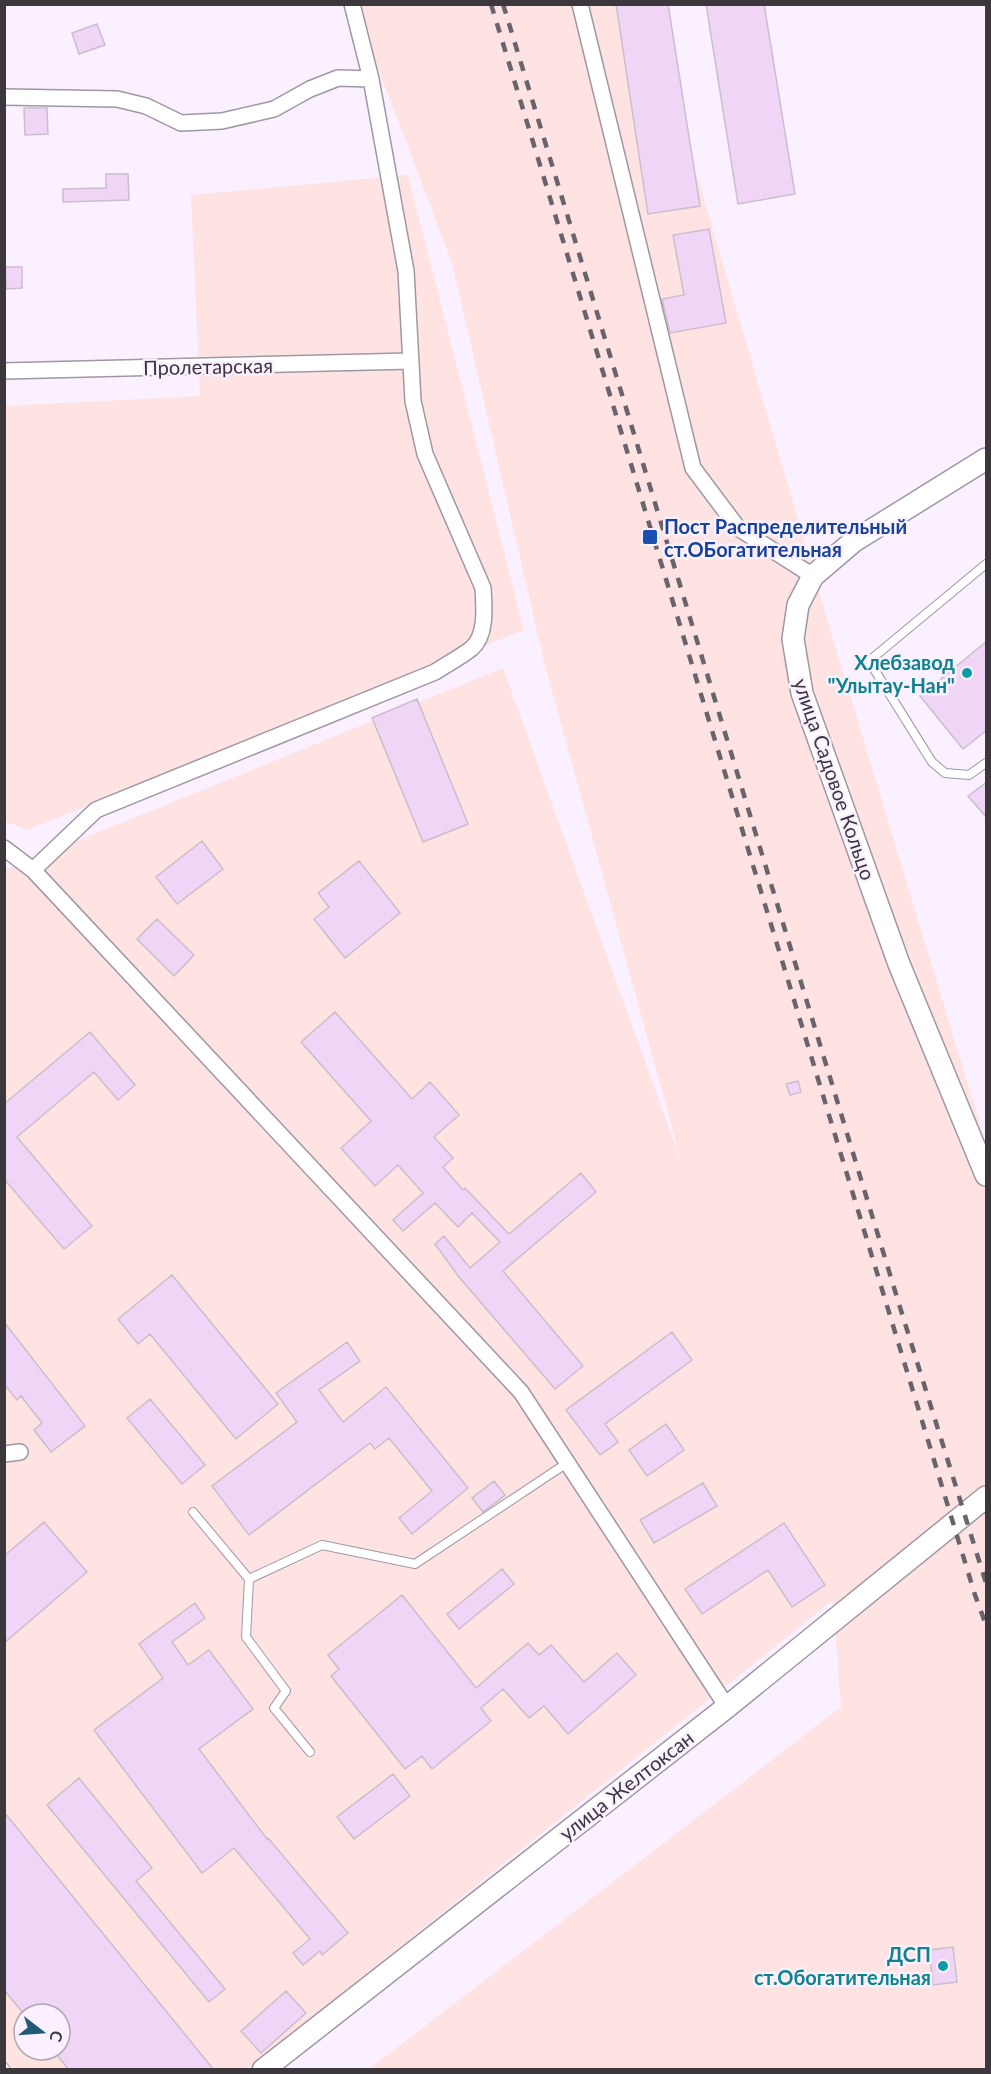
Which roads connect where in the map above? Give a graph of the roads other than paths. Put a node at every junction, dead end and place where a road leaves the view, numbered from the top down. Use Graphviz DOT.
graph roads {
  1 [pos="352,4"];
  2 [pos="580,4"];
  3 [pos="370,79"];
  4 [pos="4,97"];
  5 [pos="411,361"];
  6 [pos="4,371"];
  7 [pos="987,459"];
  8 [pos="987,564"];
  9 [pos="813,576"];
  10 [pos="987,762"];
  11 [pos="4,848"];
  12 [pos="33,870"];
  13 [pos="987,1175"];
  14 [pos="567,1463"];
  15 [pos="987,1497"];
  16 [pos="193,1512"];
  17 [pos="249,1579"];
  18 [pos="727,1707"];
  19 [pos="310,1752"];
  20 [pos="263,2070"];
  1 -- 3 [label="street"];
  2 -- 9 [label="street"];
  3 -- 4 [label="street"];
  3 -- 5 [label="street"];
  5 -- 6 [label="street, Пролетарская"];
  5 -- 12 [label="street"];
  7 -- 9 [label="main road, улица Садовое Кольцо"];
  8 -- 10 [label="lane"];
  9 -- 13 [label="main road, улица Садовое Кольцо"];
  11 -- 12 [label="street"];
  12 -- 14 [label="street"];
  14 -- 17 [label="lane"];
  14 -- 18 [label="street"];
  15 -- 18 [label="main road, улица Желтоксан"];
  16 -- 17 [label="lane"];
  17 -- 19 [label="lane"];
  18 -- 20 [label="main road, улица Желтоксан"];
}
